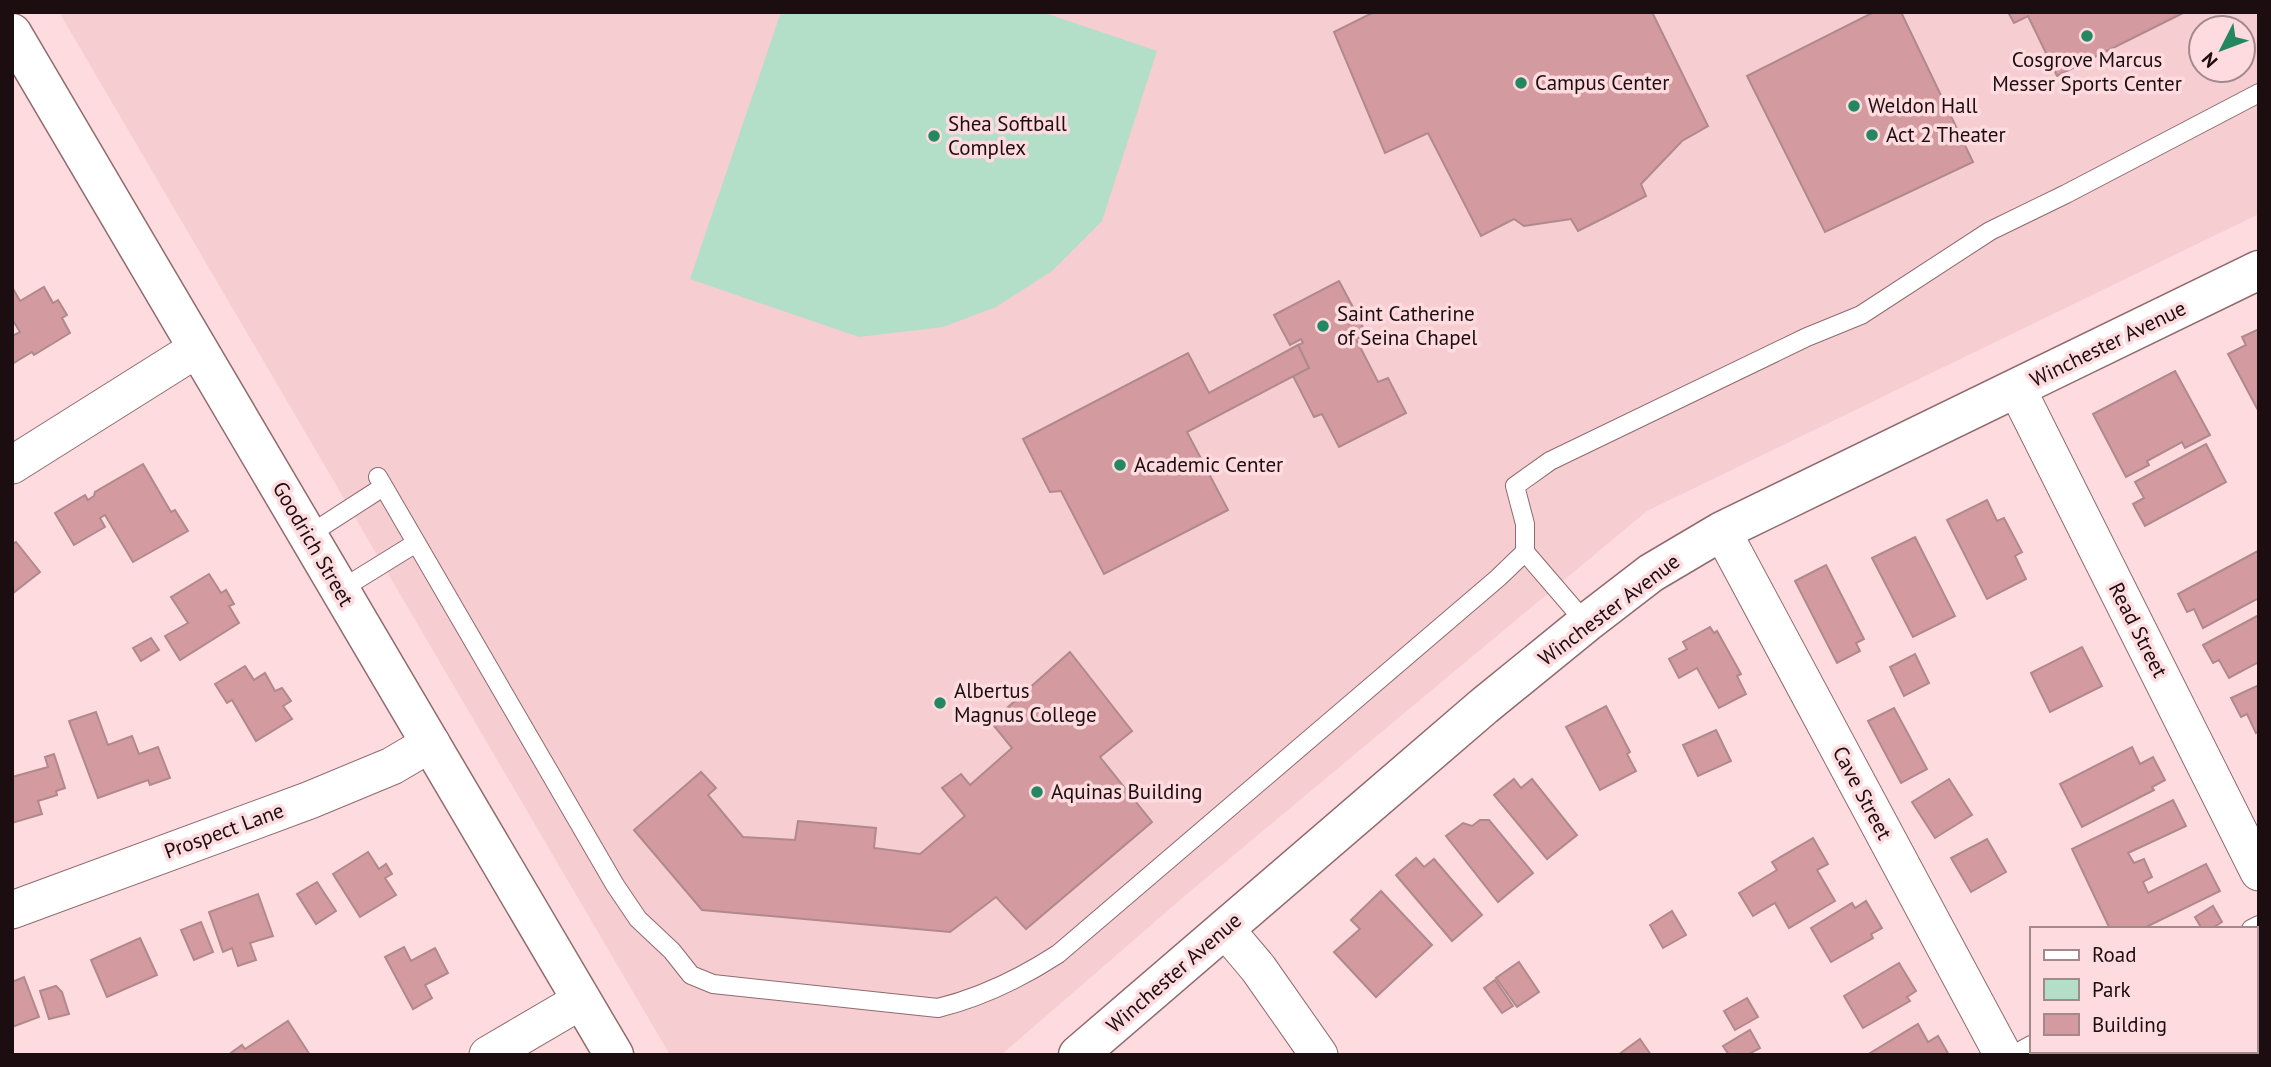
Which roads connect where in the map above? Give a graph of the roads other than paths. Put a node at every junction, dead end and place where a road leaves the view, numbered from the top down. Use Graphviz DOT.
graph roads {
  1 [pos="12,33"];
  2 [pos="2259,93"];
  3 [pos="2259,271"];
  4 [pos="198,348"];
  5 [pos="2017,389"];
  6 [pos="12,465"];
  7 [pos="1723,531"];
  8 [pos="307,536"];
  9 [pos="416,544"];
  10 [pos="1525,552"];
  11 [pos="340,590"];
  12 [pos="1586,623"];
  13 [pos="431,743"];
  14 [pos="2259,872"];
  15 [pos="12,910"];
  16 [pos="1225,929"];
  17 [pos="582,1000"];
  18 [pos="2030,1046"];
  19 [pos="488,1055"];
  20 [pos="614,1055"];
  21 [pos="1078,1055"];
  22 [pos="1319,1055"];
  23 [pos="2003,1055"];
  24 [pos="2012,1055"];
  1 -- 4 [label="street, Goodrich Street"];
  2 -- 10 [label="lane"];
  3 -- 5 [label="street, Winchester Avenue"];
  4 -- 6 [label="street"];
  4 -- 8 [label="street, Goodrich Street"];
  5 -- 7 [label="street, Winchester Avenue"];
  5 -- 14 [label="street, Read Street"];
  7 -- 12 [label="street, Winchester Avenue"];
  7 -- 23 [label="street, Cave Street"];
  8 -- 9 [label="lane"];
  8 -- 11 [label="street, Goodrich Street"];
  9 -- 10 [label="lane"];
  9 -- 11 [label="lane"];
  10 -- 12 [label="lane"];
  11 -- 13 [label="street, Goodrich Street"];
  12 -- 16 [label="street, Winchester Avenue"];
  13 -- 15 [label="street, Prospect Lane"];
  13 -- 17 [label="street, Goodrich Street"];
  16 -- 21 [label="street, Winchester Avenue"];
  16 -- 22 [label="street"];
  17 -- 19 [label="street"];
  17 -- 20 [label="street, Goodrich Street"];
  18 -- 24 [label="lane"];
}
